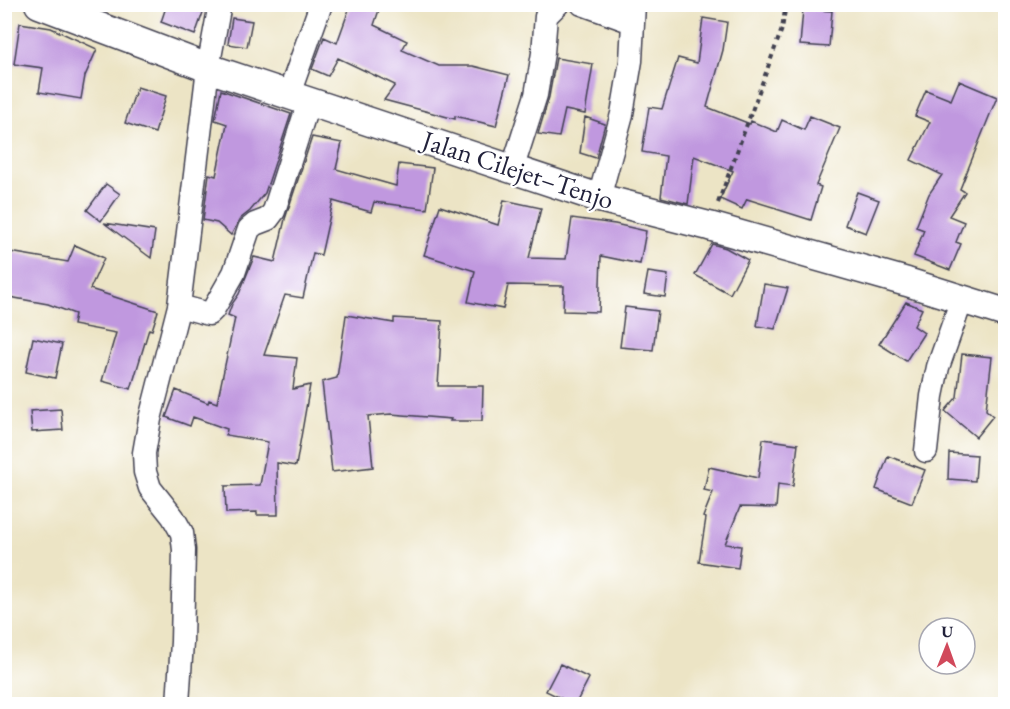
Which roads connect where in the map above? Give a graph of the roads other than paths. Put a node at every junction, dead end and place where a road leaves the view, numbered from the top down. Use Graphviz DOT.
graph roads {
  1 [pos="39,4"];
  2 [pos="220,4"];
  3 [pos="321,4"];
  4 [pos="558,4"];
  5 [pos="582,4"];
  6 [pos="633,13"];
  7 [pos="208,68"];
  8 [pos="299,98"];
  9 [pos="512,170"];
  10 [pos="598,198"];
  11 [pos="962,300"];
  12 [pos="179,306"];
  13 [pos="1005,313"];
  14 [pos="926,451"];
  15 [pos="178,705"];
  1 -- 7 [label="main road, Jalan Cilejet–Tenjo"];
  2 -- 7 [label="street"];
  3 -- 8 [label="street"];
  4 -- 9 [label="street"];
  5 -- 6 [label="street"];
  6 -- 10 [label="street"];
  7 -- 8 [label="main road, Jalan Cilejet–Tenjo"];
  7 -- 12 [label="street"];
  8 -- 9 [label="main road, Jalan Cilejet–Tenjo"];
  8 -- 12 [label="street"];
  9 -- 10 [label="main road, Jalan Cilejet–Tenjo"];
  10 -- 11 [label="main road, Jalan Cilejet–Tenjo"];
  11 -- 13 [label="main road, Jalan Cilejet–Tenjo"];
  11 -- 14 [label="street"];
  12 -- 15 [label="street"];
}
